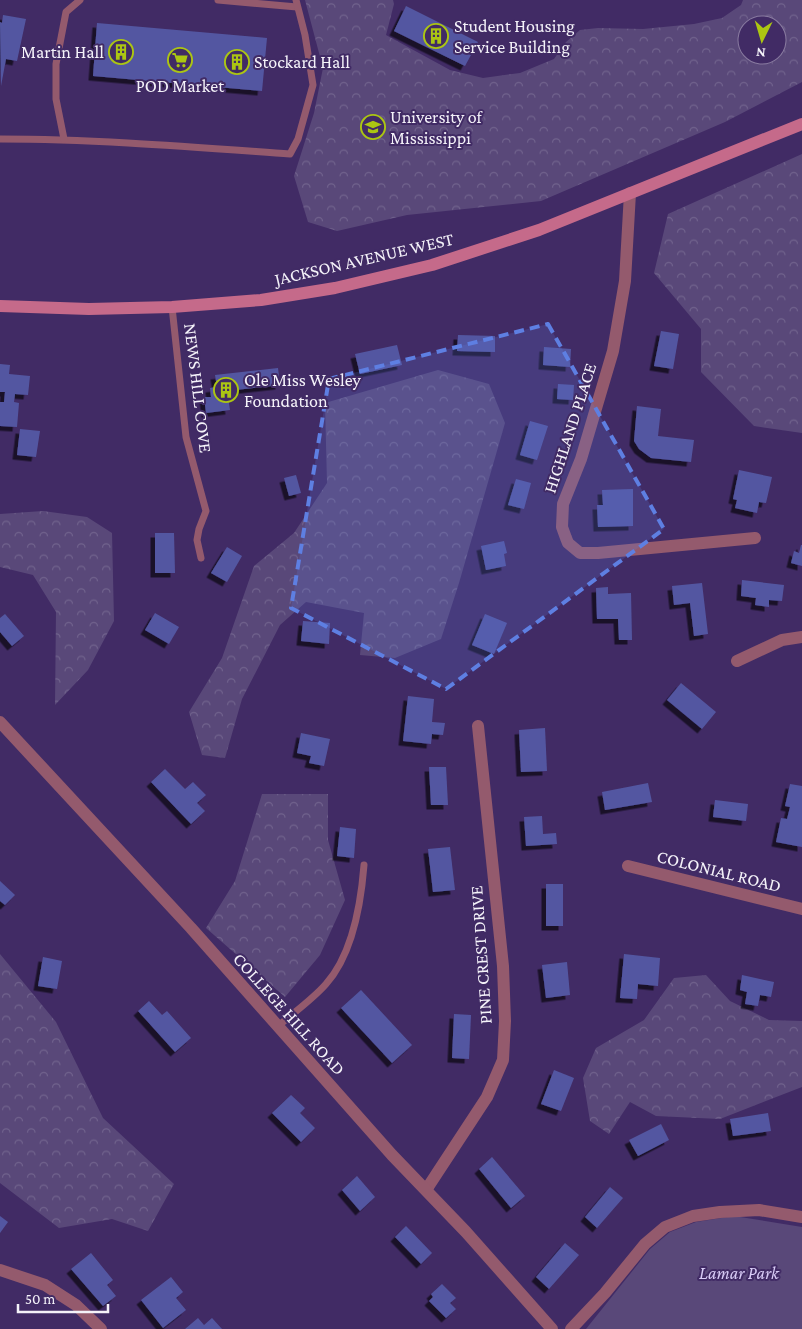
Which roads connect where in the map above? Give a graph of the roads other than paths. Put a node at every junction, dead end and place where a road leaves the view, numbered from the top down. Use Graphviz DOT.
graph roads {
  1 [pos="80,0"];
  2 [pos="218,0"];
  3 [pos="296,4"];
  4 [pos="802,124"];
  5 [pos="0,139"];
  6 [pos="64,139"];
  7 [pos="630,193"];
  8 [pos="0,306"];
  9 [pos="172,308"];
  10 [pos="755,538"];
  11 [pos="201,558"];
  12 [pos="802,636"];
  13 [pos="738,661"];
  14 [pos="0,722"];
  15 [pos="478,726"];
  16 [pos="364,865"];
  17 [pos="628,866"];
  18 [pos="802,909"];
  19 [pos="277,1027"];
  20 [pos="426,1190"];
  21 [pos="802,1217"];
  22 [pos="0,1270"];
  23 [pos="101,1329"];
  24 [pos="552,1329"];
  25 [pos="571,1329"];
  1 -- 6 [label="lane"];
  2 -- 3 [label="lane"];
  3 -- 6 [label="lane"];
  4 -- 7 [label="main road, JACKSON AVENUE WEST"];
  5 -- 6 [label="lane"];
  7 -- 9 [label="main road, JACKSON AVENUE WEST"];
  7 -- 10 [label="street, HIGHLAND PLACE"];
  8 -- 9 [label="main road, JACKSON AVENUE WEST"];
  9 -- 11 [label="lane, NEWS HILL COVE"];
  12 -- 13 [label="street"];
  14 -- 19 [label="street, COLLEGE HILL ROAD"];
  15 -- 20 [label="street, PINE CREST DRIVE"];
  16 -- 19 [label="lane"];
  17 -- 18 [label="street, COLONIAL ROAD"];
  19 -- 20 [label="street, COLLEGE HILL ROAD"];
  20 -- 24 [label="street, COLLEGE HILL ROAD"];
  21 -- 25 [label="street"];
  22 -- 23 [label="street"];
}
